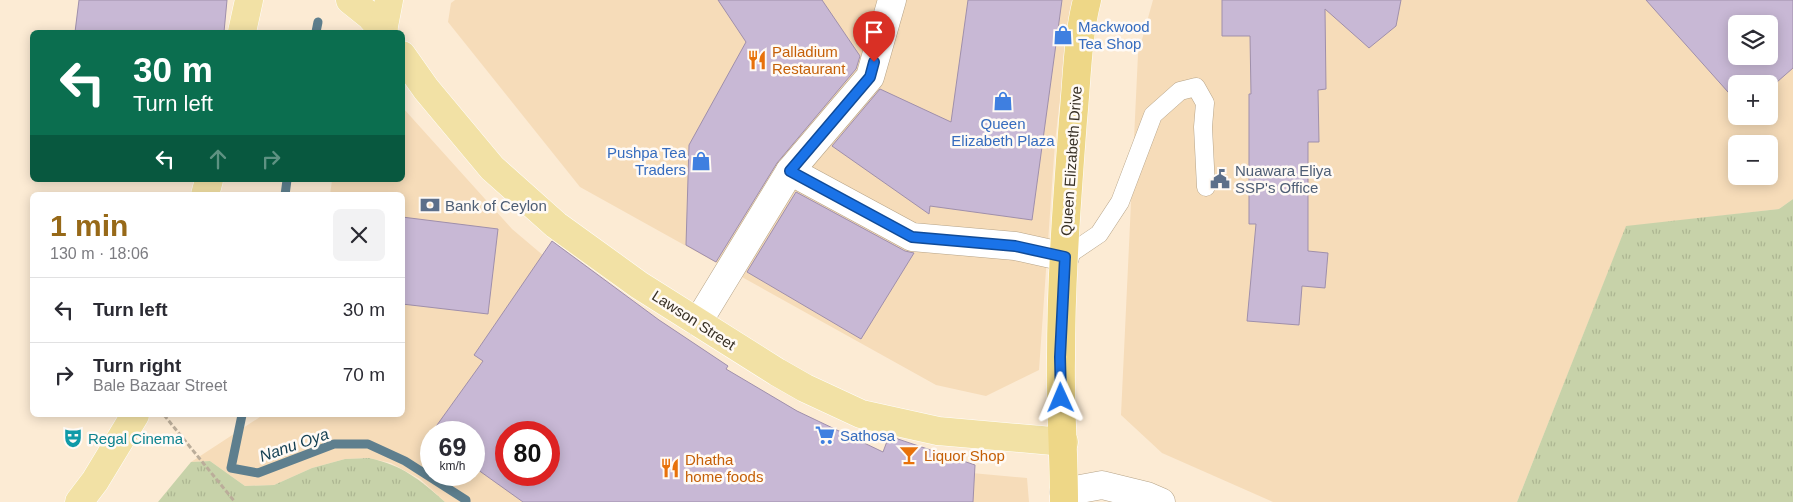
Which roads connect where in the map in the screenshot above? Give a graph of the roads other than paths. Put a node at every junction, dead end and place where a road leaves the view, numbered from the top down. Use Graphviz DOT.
graph roads {
  1 [pos="249,0"];
  2 [pos="350,0"];
  3 [pos="390,0"];
  4 [pos="892,0"];
  5 [pos="1086,0"];
  6 [pos="242,30"];
  7 [pos="381,30"];
  8 [pos="383,30"];
  9 [pos="405,60"];
  10 [pos="790,171"];
  11 [pos="1206,187"];
  12 [pos="1065,257"];
  13 [pos="698,322"];
  14 [pos="134,417"];
  15 [pos="1064,442"];
  16 [pos="1064,497"];
  17 [pos="79,502"];
  18 [pos="1161,502"];
  1 -- 6 [label="main road"];
  2 -- 7 [label="main road"];
  3 -- 8 [label="main road"];
  4 -- 10 [label="street"];
  5 -- 12 [label="highway, Queen Elizabeth Drive"];
  9 -- 13 [label="main road, Lawson Street"];
  10 -- 12 [label="street"];
  10 -- 13 [label="street"];
  11 -- 12 [label="lane"];
  12 -- 15 [label="highway, Queen Elizabeth Drive"];
  13 -- 15 [label="main road, Lawson Street"];
  14 -- 17 [label="main road"];
  15 -- 16 [label="highway, Queen Elizabeth Drive"];
  16 -- 18 [label="street"];
}
